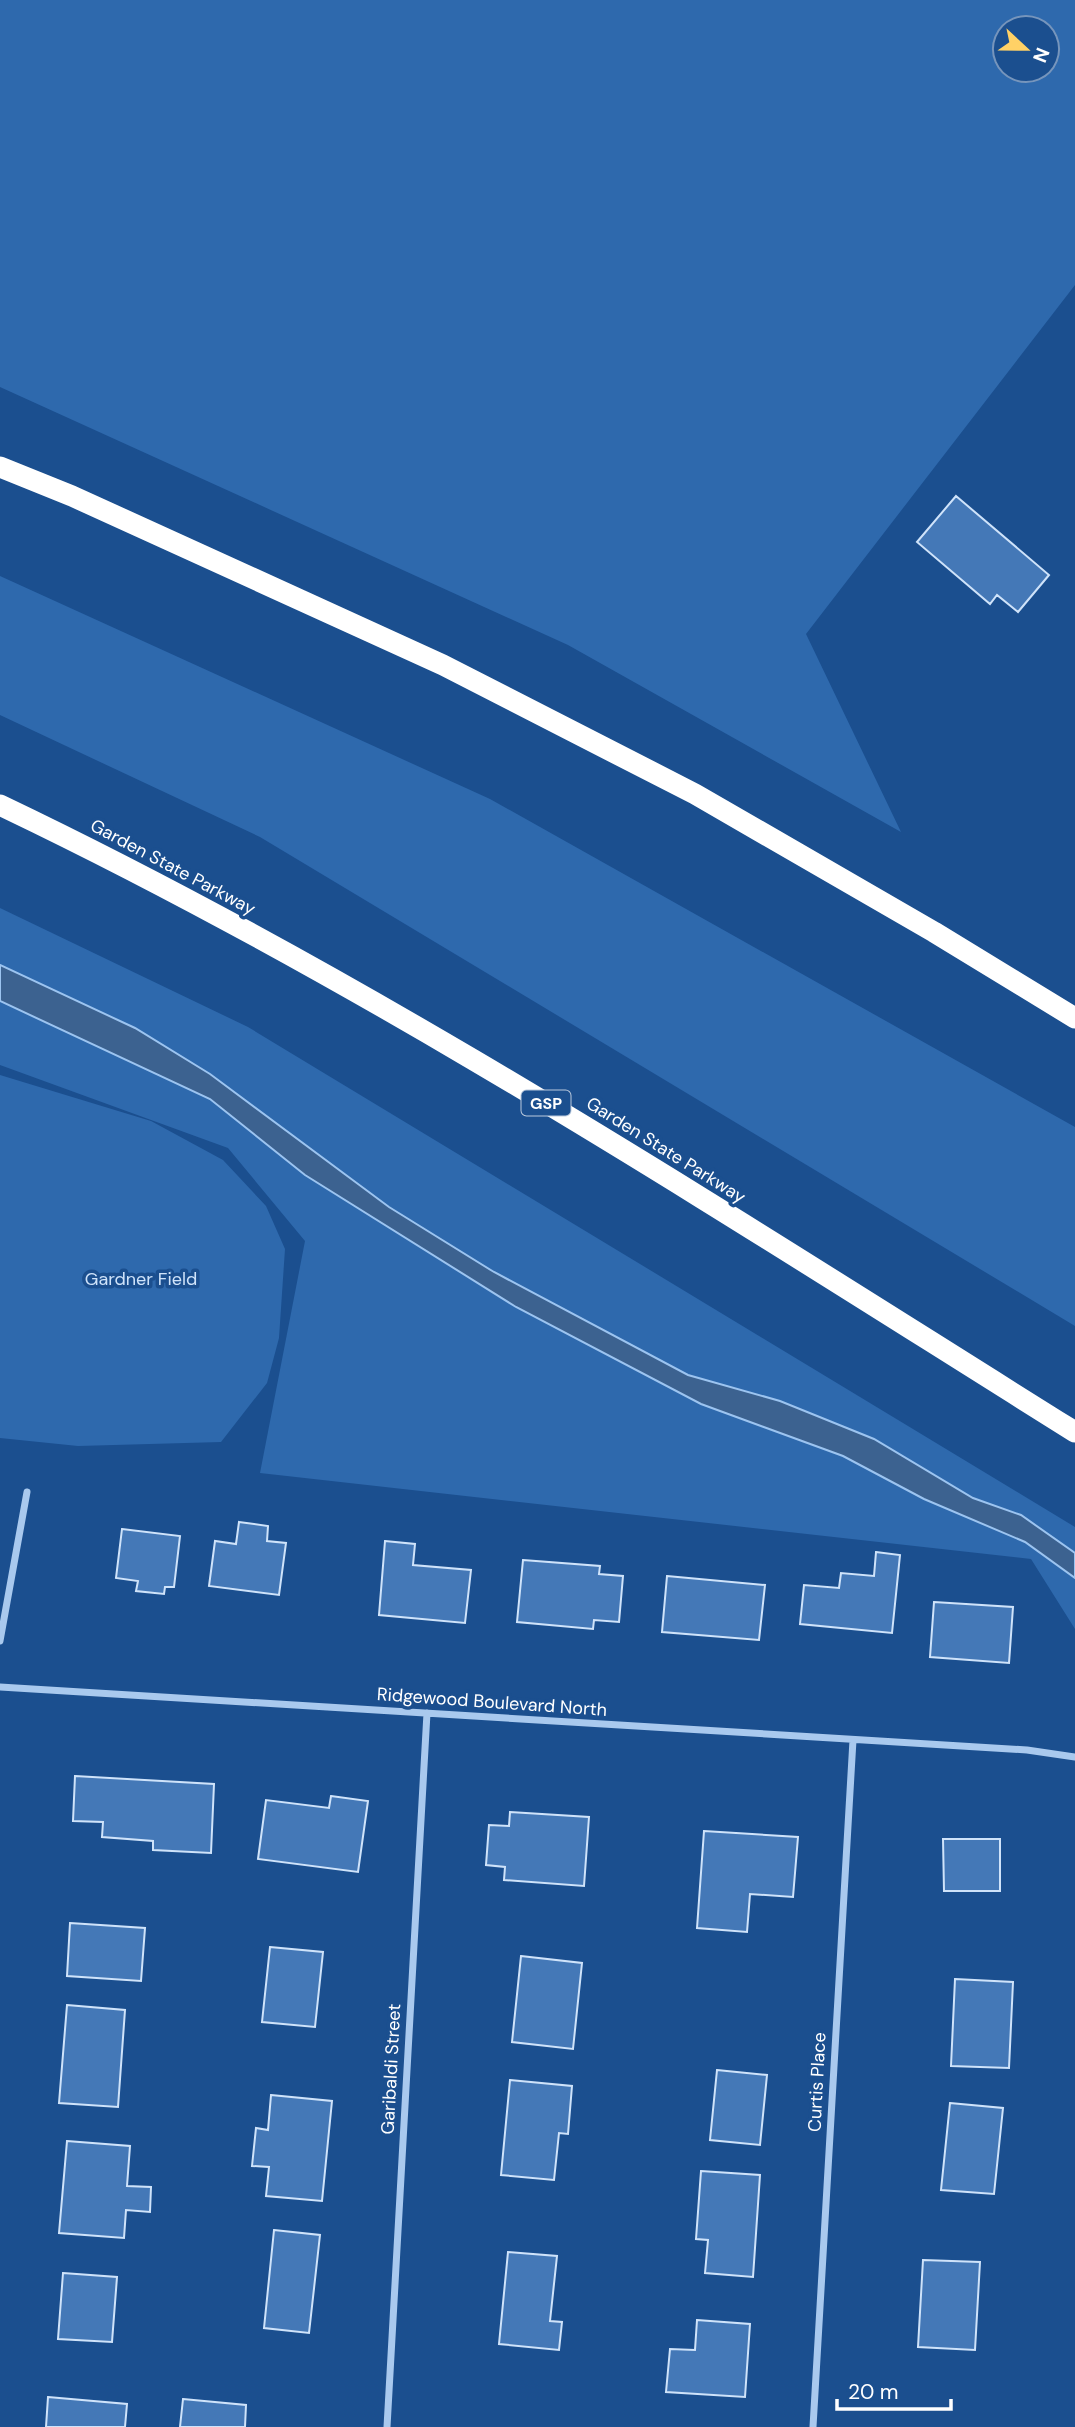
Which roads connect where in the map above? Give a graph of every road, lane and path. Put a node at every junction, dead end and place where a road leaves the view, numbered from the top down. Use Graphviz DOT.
graph roads {
  1 [pos="0,467"];
  2 [pos="0,805"];
  3 [pos="1075,1017"];
  4 [pos="1075,1432"];
  5 [pos="27,1492"];
  6 [pos="0,1641"];
  7 [pos="0,1687"];
  8 [pos="427,1713"];
  9 [pos="853,1740"];
  10 [pos="1075,1757"];
  11 [pos="387,2427"];
  12 [pos="813,2427"];
  1 -- 3 [label="highway"];
  2 -- 4 [label="highway, Garden State Parkway / GSP"];
  5 -- 6 [label="street"];
  7 -- 8 [label="street, Ridgewood Boulevard North"];
  8 -- 9 [label="street, Ridgewood Boulevard North"];
  8 -- 11 [label="street, Garibaldi Street"];
  9 -- 10 [label="street, Ridgewood Boulevard North"];
  9 -- 12 [label="street, Curtis Place"];
}
